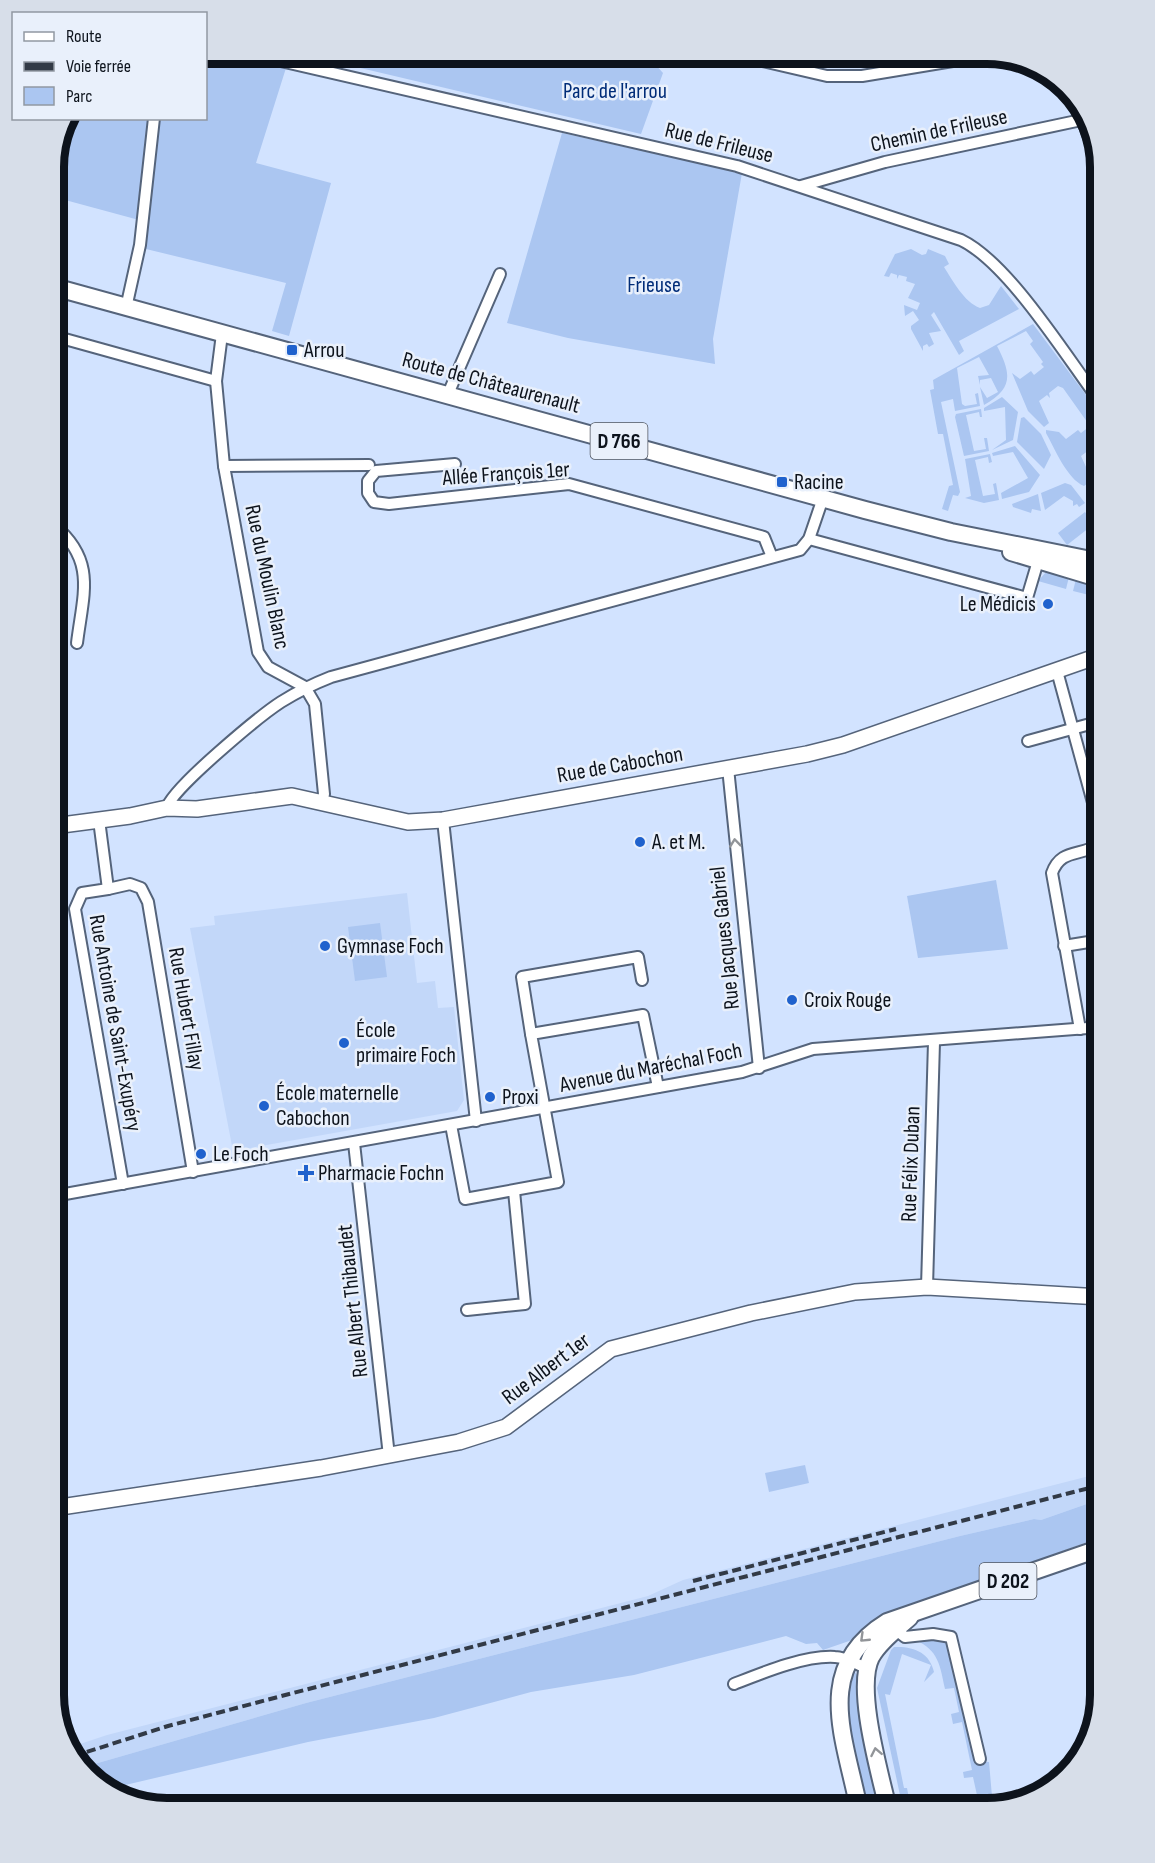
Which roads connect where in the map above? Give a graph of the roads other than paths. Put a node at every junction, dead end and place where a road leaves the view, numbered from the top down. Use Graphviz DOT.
graph roads {
  1 [pos="294,64"];
  2 [pos="778,65"];
  3 [pos="929,65"];
  4 [pos="1076,116"];
  5 [pos="154,120"];
  6 [pos="801,186"];
  7 [pos="500,274"];
  8 [pos="65,290"];
  9 [pos="126,308"];
  10 [pos="222,334"];
  11 [pos="65,339"];
  12 [pos="216,381"];
  13 [pos="1090,388"];
  14 [pos="448,394"];
  15 [pos="455,464"];
  16 [pos="224,465"];
  17 [pos="369,465"];
  18 [pos="824,498"];
  19 [pos="951,532"];
  20 [pos="65,534"];
  21 [pos="809,539"];
  22 [pos="772,557"];
  23 [pos="1090,560"];
  24 [pos="1038,561"];
  25 [pos="1090,576"];
  26 [pos="77,643"];
  27 [pos="1090,659"];
  28 [pos="1057,670"];
  29 [pos="305,687"];
  30 [pos="1090,724"];
  31 [pos="1074,728"];
  32 [pos="1028,741"];
  33 [pos="728,768"];
  34 [pos="1090,791"];
  35 [pos="322,802"];
  36 [pos="167,808"];
  37 [pos="99,820"];
  38 [pos="443,820"];
  39 [pos="65,825"];
  40 [pos="1090,851"];
  41 [pos="108,889"];
  42 [pos="1090,942"];
  43 [pos="1064,946"];
  44 [pos="642,980"];
  45 [pos="1090,1028"];
  46 [pos="1080,1029"];
  47 [pos="531,1034"];
  48 [pos="934,1042"];
  49 [pos="759,1068"];
  50 [pos="658,1087"];
  51 [pos="544,1108"];
  52 [pos="476,1121"];
  53 [pos="451,1125"];
  54 [pos="354,1143"];
  55 [pos="193,1172"];
  56 [pos="123,1184"];
  57 [pos="514,1191"];
  58 [pos="64,1194"];
  59 [pos="927,1287"];
  60 [pos="1090,1296"];
  61 [pos="467,1310"];
  62 [pos="390,1456"];
  63 [pos="64,1506"];
  64 [pos="1090,1552"];
  65 [pos="890,1626"];
  66 [pos="848,1659"];
  67 [pos="866,1668"];
  68 [pos="734,1684"];
  69 [pos="980,1760"];
  70 [pos="857,1798"];
  71 [pos="886,1798"];
  1 -- 6 [label="street, Rue de Frileuse"];
  2 -- 3 [label="street"];
  4 -- 6 [label="street, Chemin de Frileuse"];
  5 -- 9 [label="street"];
  6 -- 13 [label="street, Rue de Frileuse"];
  7 -- 14 [label="street"];
  8 -- 9 [label="main road, Route de Châteaurenault / D 766"];
  9 -- 10 [label="main road, Route de Châteaurenault / D 766"];
  10 -- 12 [label="street, Rue du Moulin Blanc"];
  10 -- 14 [label="main road, Route de Châteaurenault / D 766"];
  11 -- 12 [label="street"];
  12 -- 16 [label="street, Rue du Moulin Blanc"];
  14 -- 18 [label="main road, Route de Châteaurenault / D 766"];
  15 -- 22 [label="street, Allée François 1er"];
  16 -- 17 [label="street"];
  16 -- 29 [label="street, Rue du Moulin Blanc"];
  18 -- 19 [label="main road, Route de Châteaurenault / D 766"];
  18 -- 21 [label="street"];
  19 -- 23 [label="main road, Route de Châteaurenault / D 766"];
  19 -- 24 [label="main road, Route de Châteaurenault / D 766"];
  20 -- 26 [label="street"];
  21 -- 22 [label="street"];
  21 -- 24 [label="street"];
  22 -- 29 [label="street"];
  24 -- 25 [label="main road, Route de Châteaurenault / D 766"];
  27 -- 28 [label="street, Rue de Cabochon"];
  28 -- 31 [label="street"];
  28 -- 33 [label="street, Rue de Cabochon"];
  29 -- 35 [label="street"];
  29 -- 36 [label="street"];
  30 -- 31 [label="street"];
  31 -- 32 [label="street"];
  31 -- 34 [label="street"];
  33 -- 38 [label="street, Rue de Cabochon"];
  49 -- 33 [label="street, Rue Jacques Gabriel, one-way"];
  35 -- 36 [label="street, Rue de Cabochon"];
  35 -- 38 [label="street, Rue de Cabochon"];
  36 -- 37 [label="street, Rue de Cabochon"];
  37 -- 39 [label="street, Rue de Cabochon"];
  37 -- 41 [label="street, Rue Antoine de Saint-Exupéry"];
  38 -- 52 [label="street"];
  40 -- 43 [label="street"];
  41 -- 55 [label="street, Rue Hubert Fillay"];
  41 -- 56 [label="street, Rue Antoine de Saint-Exupéry"];
  42 -- 43 [label="street"];
  43 -- 46 [label="street"];
  44 -- 47 [label="street"];
  45 -- 46 [label="street, Avenue du Maréchal Foch"];
  46 -- 48 [label="street, Avenue du Maréchal Foch"];
  47 -- 50 [label="street"];
  47 -- 51 [label="street"];
  48 -- 49 [label="street, Avenue du Maréchal Foch"];
  48 -- 59 [label="street, Rue Félix Duban"];
  49 -- 50 [label="street, Avenue du Maréchal Foch"];
  50 -- 51 [label="street, Avenue du Maréchal Foch"];
  51 -- 52 [label="street, Avenue du Maréchal Foch"];
  51 -- 57 [label="street"];
  52 -- 53 [label="street, Avenue du Maréchal Foch"];
  53 -- 54 [label="street, Avenue du Maréchal Foch"];
  53 -- 57 [label="street"];
  54 -- 55 [label="street, Avenue du Maréchal Foch"];
  54 -- 62 [label="street, Rue Albert Thibaudet"];
  55 -- 56 [label="street, Avenue du Maréchal Foch"];
  56 -- 58 [label="street, Avenue du Maréchal Foch"];
  57 -- 61 [label="street"];
  59 -- 60 [label="street, Rue Albert 1er"];
  59 -- 62 [label="street, Rue Albert 1er"];
  62 -- 63 [label="street, Rue Albert 1er"];
  64 -- 65 [label="main road, D 202"];
  65 -- 66 [label="main road, D 202, one-way"];
  65 -- 67 [label="main road"];
  65 -- 69 [label="street"];
  66 -- 67 [label="street"];
  66 -- 68 [label="street"];
  66 -- 70 [label="main road, D 202"];
  71 -- 67 [label="main road, one-way"];
}
